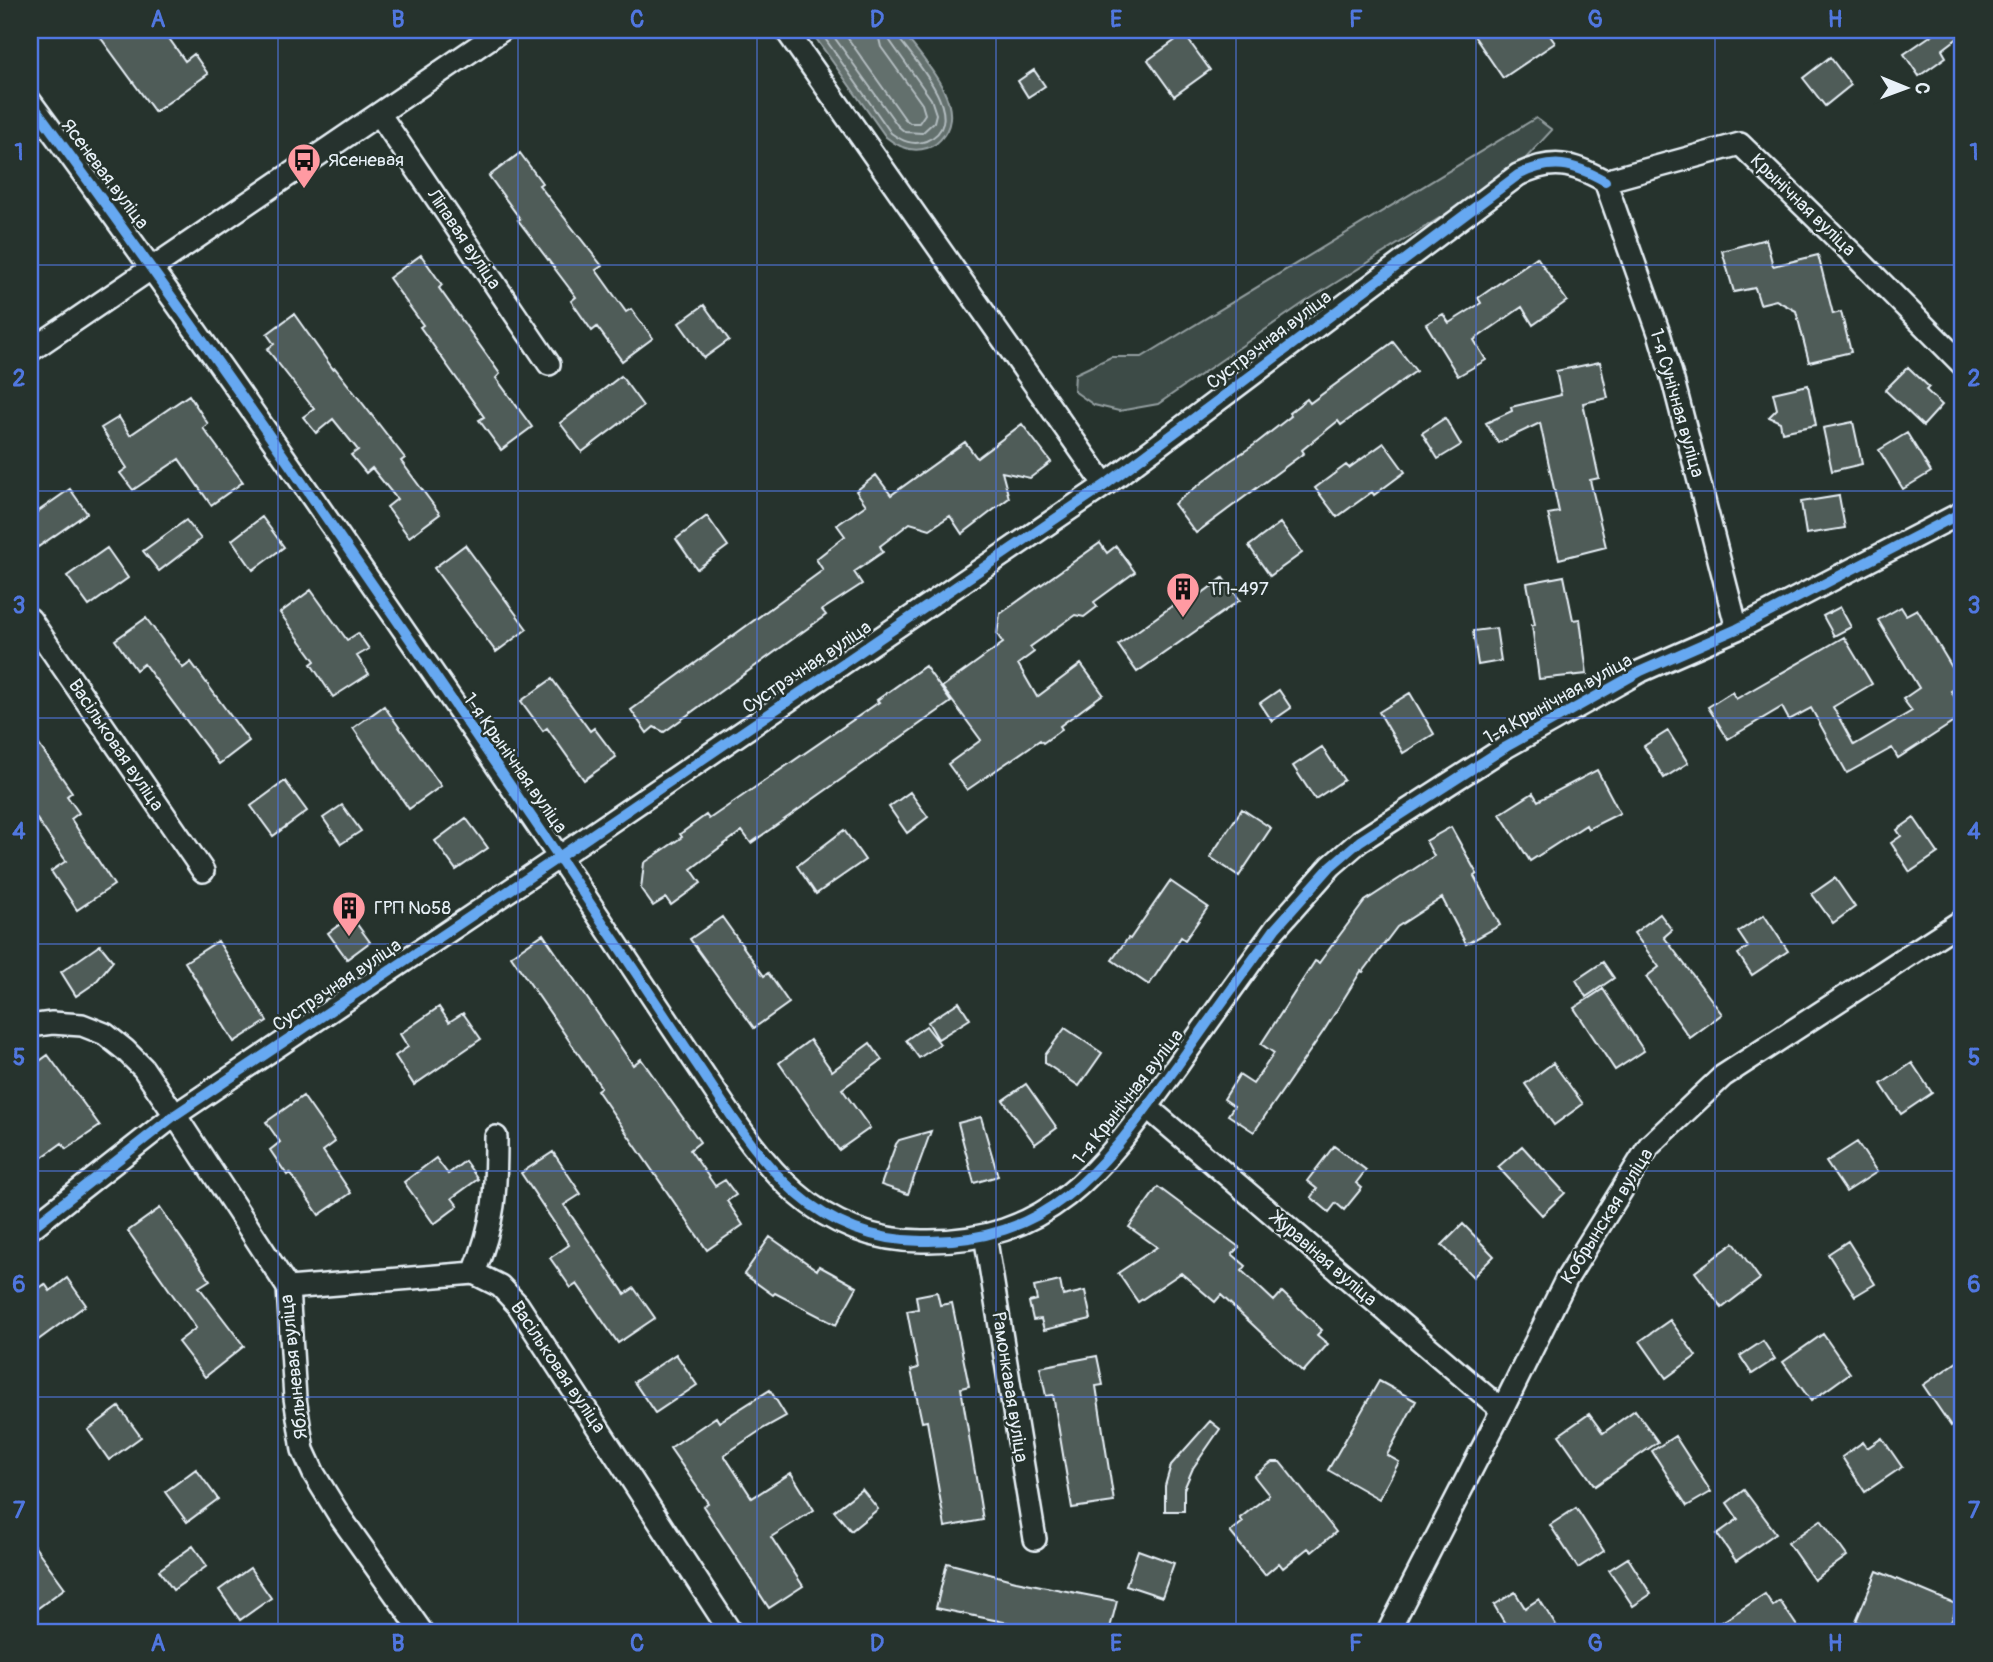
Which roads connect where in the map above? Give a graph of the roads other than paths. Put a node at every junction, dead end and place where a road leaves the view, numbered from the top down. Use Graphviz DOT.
graph roads {
  1 [pos="502,30"];
  2 [pos="786,30"];
  3 [pos="30,102"];
  4 [pos="380,115"];
  5 [pos="1605,181"];
  6 [pos="152,267"];
  7 [pos="30,351"];
  8 [pos="549,364"];
  9 [pos="1963,365"];
  10 [pos="1105,485"];
  11 [pos="1963,512"];
  12 [pos="30,619"];
  13 [pos="1737,628"];
  14 [pos="559,858"];
  15 [pos="203,871"];
  16 [pos="1963,920"];
  17 [pos="30,1026"];
  18 [pos="1147,1107"];
  19 [pos="175,1115"];
  20 [pos="496,1137"];
  21 [pos="30,1229"];
  22 [pos="985,1235"];
  23 [pos="474,1273"];
  24 [pos="288,1288"];
  25 [pos="1502,1410"];
  26 [pos="1035,1539"];
  27 [pos="730,1631"];
  28 [pos="422,1632"];
  29 [pos="1388,1632"];
  1 -- 4 [label="street"];
  2 -- 10 [label="street"];
  3 -- 6 [label="street, Ясеневая вуліца"];
  4 -- 6 [label="street"];
  4 -- 8 [label="street, Ліпавая вуліца"];
  5 -- 9 [label="street, Крынічная вуліца"];
  5 -- 10 [label="street, Сустрэчная вуліца"];
  5 -- 13 [label="street, 1-я Сунічная вуліца"];
  6 -- 7 [label="street"];
  6 -- 14 [label="street, 1-я Крынічная вуліца"];
  10 -- 14 [label="street, Сустрэчная вуліца"];
  11 -- 13 [label="street, 1-я Крынічная вуліца"];
  12 -- 15 [label="street, Васільковая вуліца"];
  13 -- 18 [label="street, 1-я Крынічная вуліца"];
  14 -- 19 [label="street, Сустрэчная вуліца"];
  14 -- 22 [label="street, 1-я Крынічная вуліца"];
  16 -- 25 [label="street, Кобрынская вуліца"];
  17 -- 19 [label="street, Яблыневая вуліца"];
  18 -- 22 [label="street, 1-я Крынічная вуліца"];
  18 -- 25 [label="street, Журавіная вуліца"];
  19 -- 21 [label="street, Сустрэчная вуліца"];
  19 -- 24 [label="street, Яблыневая вуліца"];
  20 -- 23 [label="street"];
  22 -- 26 [label="street, Рамонкавая вуліца"];
  23 -- 24 [label="street"];
  23 -- 27 [label="street, Васільковая вуліца"];
  24 -- 28 [label="street, Яблыневая вуліца"];
  25 -- 29 [label="street, Кобрынская вуліца"];
}
